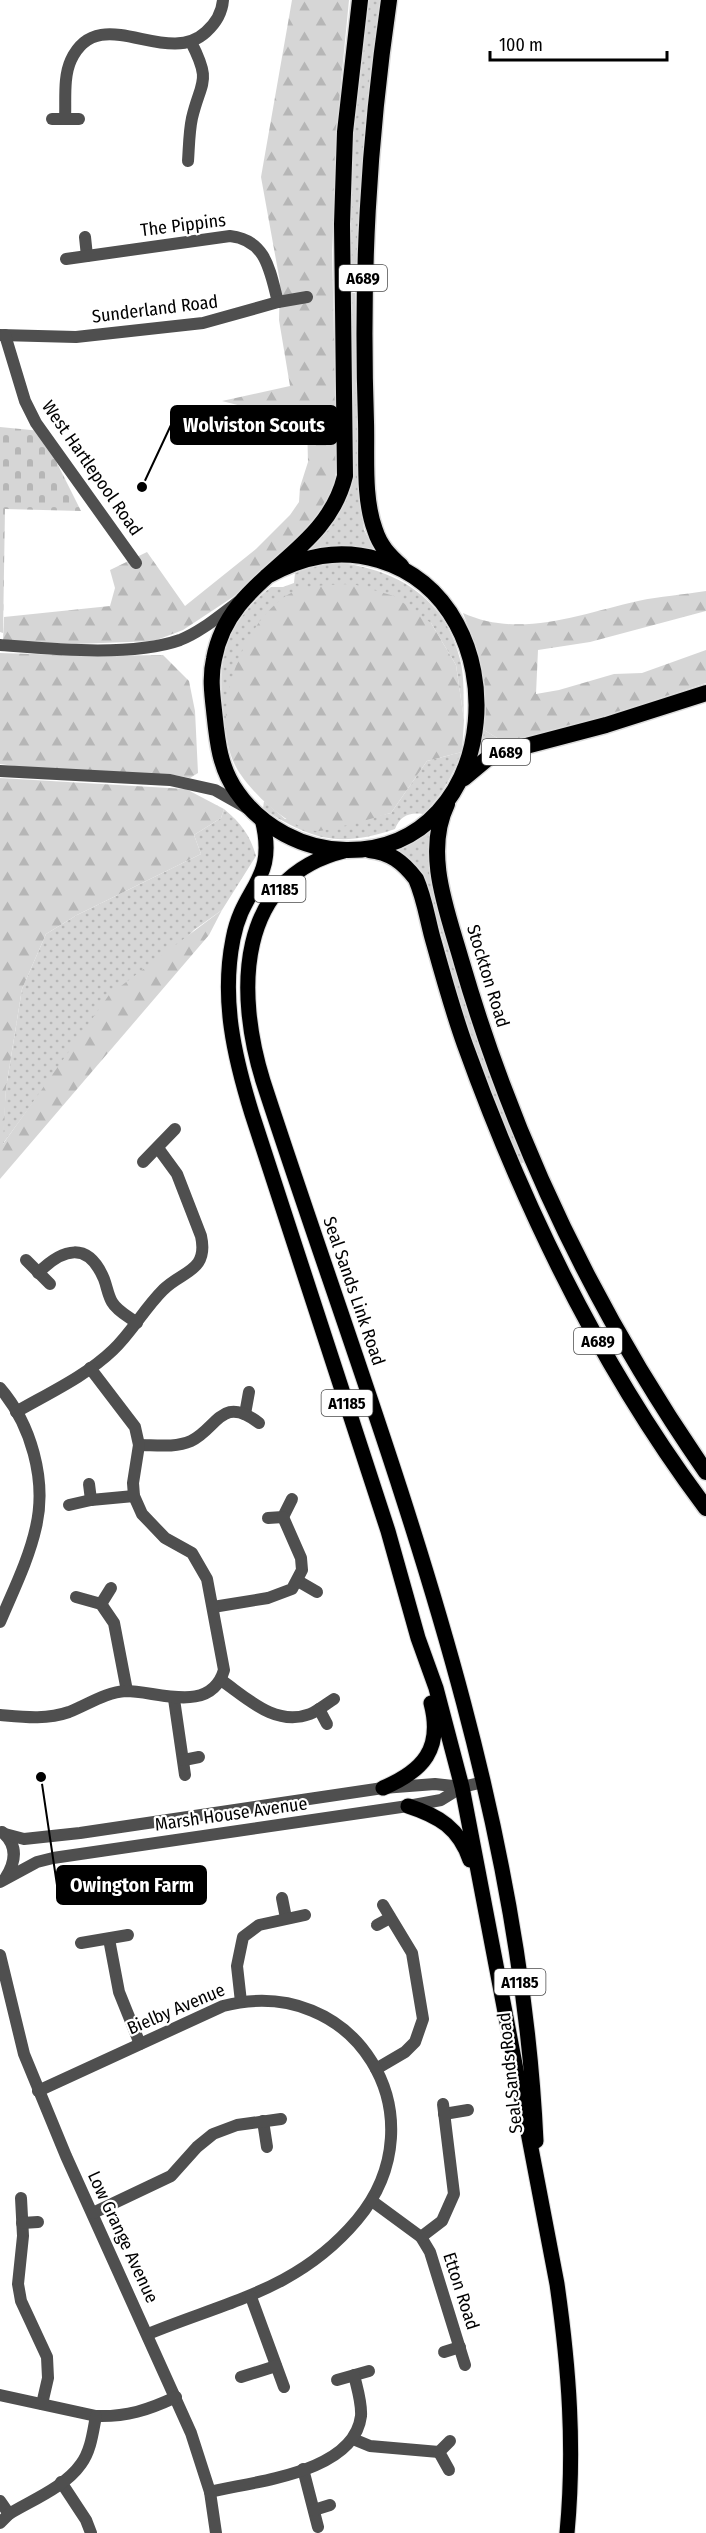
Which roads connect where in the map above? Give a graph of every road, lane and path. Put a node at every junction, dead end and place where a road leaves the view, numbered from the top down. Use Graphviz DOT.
graph roads {
  1 [pos="223,0"];
  2 [pos="360,0"];
  3 [pos="389,0"];
  4 [pos="191,42"];
  5 [pos="52,119"];
  6 [pos="65,119"];
  7 [pos="79,119"];
  8 [pos="190,142"];
  9 [pos="204,143"];
  10 [pos="188,161"];
  11 [pos="86,237"];
  12 [pos="87,256"];
  13 [pos="66,259"];
  14 [pos="308,297"];
  15 [pos="278,302"];
  16 [pos="3,335"];
  17 [pos="117,561"];
  18 [pos="267,576"];
  19 [pos="412,576"];
  20 [pos="243,598"];
  21 [pos="0,645"];
  22 [pos="706,693"];
  23 [pos="0,771"];
  24 [pos="456,788"];
  25 [pos="259,816"];
  26 [pos="363,849"];
  27 [pos="346,850"];
  28 [pos="175,1129"];
  29 [pos="158,1148"];
  30 [pos="142,1162"];
  31 [pos="535,1167"];
  32 [pos="513,1169"];
  33 [pos="26,1260"];
  34 [pos="38,1273"];
  35 [pos="50,1284"];
  36 [pos="137,1323"];
  37 [pos="90,1368"];
  38 [pos="0,1388"];
  39 [pos="249,1392"];
  40 [pos="16,1412"];
  41 [pos="245,1414"];
  42 [pos="259,1423"];
  43 [pos="139,1445"];
  44 [pos="706,1472"];
  45 [pos="89,1484"];
  46 [pos="134,1496"];
  47 [pos="292,1499"];
  48 [pos="92,1500"];
  49 [pos="69,1505"];
  50 [pos="706,1508"];
  51 [pos="284,1517"];
  52 [pos="268,1518"];
  53 [pos="298,1581"];
  54 [pos="111,1588"];
  55 [pos="317,1592"];
  56 [pos="5,1597"];
  57 [pos="76,1597"];
  58 [pos="101,1604"];
  59 [pos="213,1607"];
  60 [pos="0,1622"];
  61 [pos="418,1638"];
  62 [pos="221,1680"];
  63 [pos="127,1691"];
  64 [pos="174,1699"];
  65 [pos="334,1699"];
  66 [pos="319,1709"];
  67 [pos="0,1715"];
  68 [pos="327,1724"];
  69 [pos="200,1756"];
  70 [pos="184,1760"];
  71 [pos="185,1775"];
  72 [pos="484,1782"];
  73 [pos="462,1787"];
  74 [pos="383,1788"];
  75 [pos="408,1806"];
  76 [pos="2,1833"];
  77 [pos="2,1880"];
  78 [pos="481,1886"];
  79 [pos="282,1898"];
  80 [pos="383,1905"];
  81 [pos="305,1914"];
  82 [pos="286,1918"];
  83 [pos="390,1918"];
  84 [pos="377,1925"];
  85 [pos="128,1935"];
  86 [pos="109,1939"];
  87 [pos="81,1943"];
  88 [pos="0,1954"];
  89 [pos="241,2002"];
  90 [pos="5,2006"];
  91 [pos="140,2044"];
  92 [pos="376,2069"];
  93 [pos="38,2091"];
  94 [pos="468,2110"];
  95 [pos="281,2119"];
  96 [pos="263,2121"];
  97 [pos="267,2147"];
  98 [pos="538,2183"];
  99 [pos="21,2198"];
  100 [pos="372,2201"];
  101 [pos="93,2213"];
  102 [pos="38,2222"];
  103 [pos="22,2223"];
  104 [pos="422,2237"];
  105 [pos="251,2297"];
  106 [pos="148,2334"];
  107 [pos="460,2348"];
  108 [pos="444,2352"];
  109 [pos="276,2366"];
  110 [pos="465,2366"];
  111 [pos="369,2371"];
  112 [pos="354,2375"];
  113 [pos="241,2377"];
  114 [pos="337,2380"];
  115 [pos="284,2387"];
  116 [pos="0,2396"];
  117 [pos="176,2397"];
  118 [pos="42,2404"];
  119 [pos="96,2416"];
  120 [pos="353,2439"];
  121 [pos="450,2441"];
  122 [pos="439,2452"];
  123 [pos="303,2469"];
  124 [pos="449,2470"];
  125 [pos="61,2482"];
  126 [pos="210,2492"];
  127 [pos="0,2501"];
  128 [pos="330,2505"];
  129 [pos="314,2510"];
  130 [pos="4,2518"];
  131 [pos="318,2527"];
  132 [pos="91,2533"];
  133 [pos="216,2533"];
  134 [pos="567,2533"];
  1 -- 4 [label="street"];
  2 -- 18 [label="highway, A689"];
  3 -- 19 [label="highway, A689"];
  4 -- 6 [label="street"];
  4 -- 8 [label="street"];
  5 -- 6 [label="street"];
  6 -- 7 [label="street"];
  8 -- 9 [label="street"];
  8 -- 10 [label="street"];
  11 -- 12 [label="street"];
  12 -- 13 [label="street, The Pippins"];
  12 -- 15 [label="street, The Pippins"];
  14 -- 15 [label="street, Sunderland Road"];
  15 -- 16 [label="street, Sunderland Road"];
  16 -- 17 [label="street, West Hartlepool Road"];
  18 -- 19 [label="highway, A689"];
  18 -- 20 [label="highway, A689"];
  19 -- 24 [label="highway, A689"];
  20 -- 21 [label="street"];
  20 -- 25 [label="highway, A689"];
  22 -- 24 [label="highway, A689"];
  23 -- 25 [label="street"];
  24 -- 26 [label="highway, A689"];
  24 -- 31 [label="highway, Stockton Road / A689"];
  25 -- 27 [label="highway, A689"];
  25 -- 61 [label="main road, A1185"];
  26 -- 27 [label="highway, A689"];
  26 -- 32 [label="highway, A689"];
  27 -- 72 [label="main road, Seal Sands Link Road / A1185"];
  28 -- 29 [label="street"];
  29 -- 30 [label="street"];
  29 -- 36 [label="street"];
  31 -- 32 [label="highway"];
  31 -- 44 [label="highway, A689"];
  32 -- 50 [label="highway, A689"];
  33 -- 34 [label="street"];
  34 -- 35 [label="street"];
  34 -- 36 [label="street"];
  36 -- 37 [label="street"];
  37 -- 40 [label="street"];
  37 -- 43 [label="street"];
  38 -- 40 [label="street"];
  39 -- 41 [label="street"];
  40 -- 56 [label="street"];
  41 -- 42 [label="street"];
  41 -- 43 [label="street"];
  43 -- 46 [label="street"];
  45 -- 48 [label="street"];
  46 -- 48 [label="street"];
  46 -- 59 [label="street"];
  47 -- 51 [label="street"];
  48 -- 49 [label="street"];
  51 -- 52 [label="street"];
  51 -- 53 [label="street"];
  53 -- 55 [label="street"];
  53 -- 59 [label="street"];
  54 -- 58 [label="street"];
  56 -- 60 [label="street"];
  57 -- 58 [label="street"];
  58 -- 63 [label="street"];
  59 -- 62 [label="street"];
  61 -- 73 [label="main road, A1185"];
  61 -- 74 [label="main road, A1185"];
  62 -- 64 [label="street"];
  62 -- 66 [label="street"];
  63 -- 64 [label="street"];
  63 -- 67 [label="street"];
  64 -- 70 [label="street"];
  65 -- 66 [label="street"];
  66 -- 68 [label="street"];
  69 -- 70 [label="street"];
  70 -- 71 [label="street"];
  72 -- 73 [label="street, Marsh House Avenue"];
  72 -- 98 [label="main road, Seal Sands Road / A1185"];
  73 -- 74 [label="street, Marsh House Avenue"];
  73 -- 75 [label="street, Marsh House Avenue"];
  73 -- 78 [label="main road, Seal Sands Road / A1185"];
  74 -- 76 [label="street, Marsh House Avenue"];
  75 -- 77 [label="street, Marsh House Avenue"];
  75 -- 78 [label="main road"];
  76 -- 77 [label="street, Marsh House Avenue"];
  78 -- 98 [label="main road, Seal Sands Road / A1185"];
  79 -- 82 [label="street"];
  80 -- 83 [label="street"];
  81 -- 82 [label="street"];
  82 -- 89 [label="street"];
  83 -- 84 [label="street"];
  83 -- 92 [label="street"];
  85 -- 86 [label="street"];
  86 -- 87 [label="street"];
  86 -- 91 [label="street"];
  88 -- 90 [label="street, Low Grange Avenue"];
  89 -- 91 [label="street, Bielby Avenue"];
  89 -- 92 [label="street, Bielby Avenue"];
  90 -- 93 [label="street, Low Grange Avenue"];
  91 -- 93 [label="street, Bielby Avenue"];
  92 -- 100 [label="street, Bielby Avenue"];
  93 -- 101 [label="street, Low Grange Avenue"];
  94 -- 104 [label="street"];
  95 -- 96 [label="street"];
  96 -- 97 [label="street"];
  96 -- 101 [label="street"];
  98 -- 134 [label="main road, Seal Sands Road / A1185"];
  99 -- 103 [label="street"];
  100 -- 104 [label="street, Etton Road"];
  100 -- 105 [label="street, Bielby Avenue"];
  101 -- 106 [label="street, Low Grange Avenue"];
  102 -- 103 [label="street"];
  103 -- 118 [label="street"];
  104 -- 107 [label="street, Etton Road"];
  105 -- 106 [label="street, Bielby Avenue"];
  105 -- 109 [label="street"];
  106 -- 117 [label="street, Low Grange Avenue"];
  107 -- 108 [label="street, Etton Road"];
  107 -- 110 [label="street, Etton Road"];
  109 -- 113 [label="street"];
  109 -- 115 [label="street"];
  111 -- 112 [label="street"];
  112 -- 114 [label="street"];
  112 -- 120 [label="street"];
  116 -- 118 [label="street"];
  117 -- 119 [label="street"];
  117 -- 126 [label="street, Low Grange Avenue"];
  118 -- 119 [label="street"];
  119 -- 125 [label="street"];
  120 -- 122 [label="street"];
  120 -- 123 [label="street"];
  121 -- 122 [label="street"];
  122 -- 124 [label="street"];
  123 -- 126 [label="street"];
  123 -- 129 [label="street"];
  125 -- 130 [label="street"];
  125 -- 132 [label="street"];
  126 -- 133 [label="street, Low Grange Avenue"];
  127 -- 130 [label="street"];
  128 -- 129 [label="street"];
  129 -- 131 [label="street"];
}
